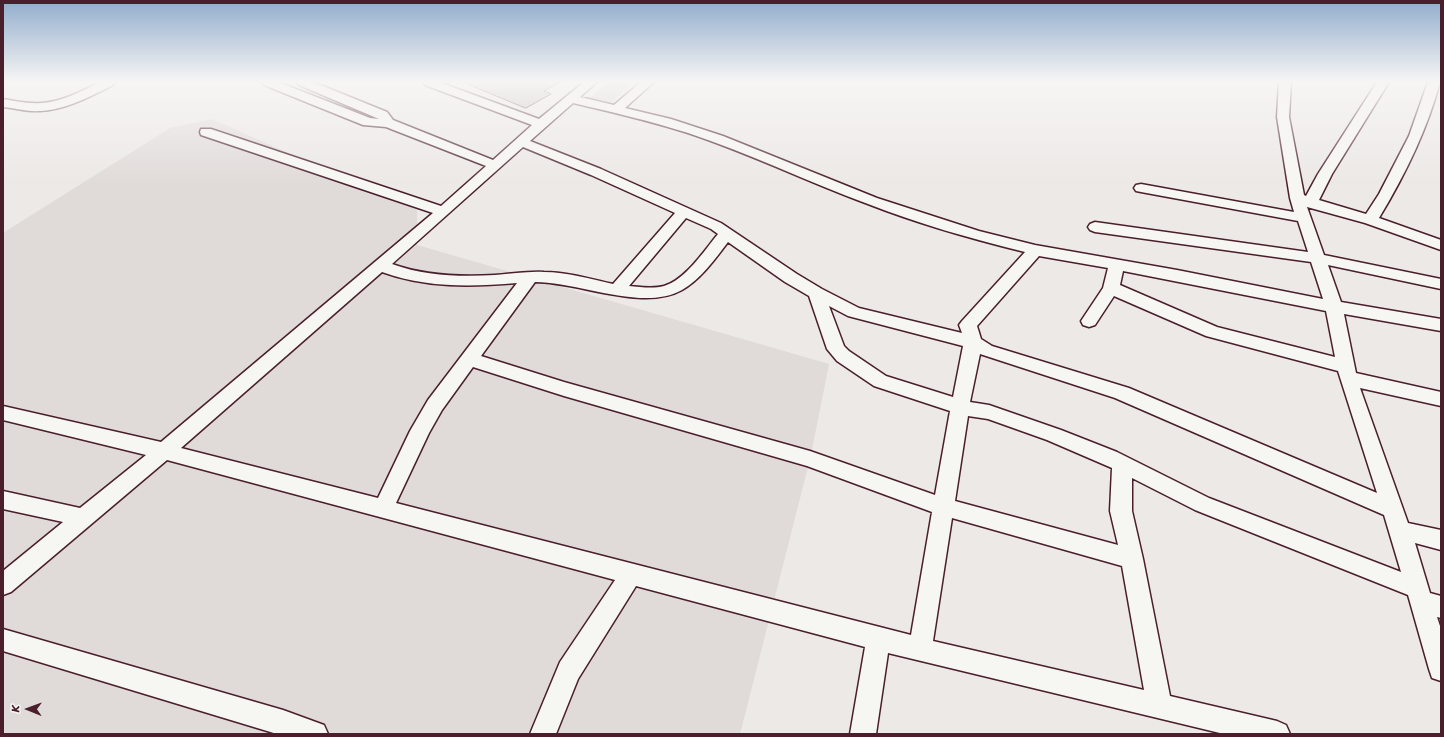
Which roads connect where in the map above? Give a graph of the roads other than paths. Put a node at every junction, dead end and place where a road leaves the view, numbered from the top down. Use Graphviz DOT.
graph roads {
  1 [pos="354,116"];
  2 [pos="384,116"];
  3 [pos="521,116"];
  4 [pos="550,116"];
  5 [pos="647,116"];
  6 [pos="1283,116"];
  7 [pos="1361,116"];
  8 [pos="1423,116"];
  9 [pos="388,123"];
  10 [pos="541,124"];
  11 [pos="206,132"];
  12 [pos="521,142"];
  13 [pos="494,165"];
  14 [pos="1141,188"];
  15 [pos="1303,200"];
  16 [pos="684,211"];
  17 [pos="443,212"];
  18 [pos="1303,218"];
  19 [pos="1370,220"];
  20 [pos="1095,227"];
  21 [pos="727,233"];
  22 [pos="1441,245"];
  23 [pos="1035,250"];
  24 [pos="1316,258"];
  25 [pos="380,266"];
  26 [pos="1116,266"];
  27 [pos="530,277"];
  28 [pos="1441,284"];
  29 [pos="1111,288"];
  30 [pos="618,289"];
  31 [pos="816,293"];
  32 [pos="1334,306"];
  33 [pos="1089,321"];
  34 [pos="1441,325"];
  35 [pos="973,342"];
  36 [pos="468,359"];
  37 [pos="1346,372"];
  38 [pos="1441,399"];
  39 [pos="960,407"];
  40 [pos="3,413"];
  41 [pos="164,451"];
  42 [pos="1122,464"];
  43 [pos="3,500"];
  44 [pos="943,506"];
  45 [pos="1391,508"];
  46 [pos="383,509"];
  47 [pos="83,518"];
  48 [pos="1400,530"];
  49 [pos="1441,540"];
  50 [pos="1132,559"];
  51 [pos="631,574"];
  52 [pos="3,585"];
  53 [pos="1426,599"];
  54 [pos="3,640"];
  55 [pos="878,640"];
  56 [pos="920,650"];
  57 [pos="1441,669"];
  58 [pos="1159,706"];
  59 [pos="279,728"];
  60 [pos="315,734"];
  61 [pos="543,734"];
  62 [pos="863,734"];
  63 [pos="1277,734"];
  1 -- 9 [label="street"];
  2 -- 9 [label="street"];
  3 -- 10 [label="street"];
  4 -- 10 [label="street"];
  5 -- 23 [label="street"];
  6 -- 15 [label="street"];
  7 -- 15 [label="street"];
  8 -- 19 [label="street"];
  9 -- 13 [label="street"];
  10 -- 12 [label="street"];
  11 -- 17 [label="street"];
  12 -- 13 [label="street"];
  12 -- 16 [label="street"];
  13 -- 17 [label="street"];
  14 -- 18 [label="street"];
  15 -- 18 [label="street"];
  15 -- 19 [label="street"];
  16 -- 21 [label="street"];
  16 -- 30 [label="street"];
  17 -- 25 [label="street"];
  18 -- 24 [label="street"];
  19 -- 22 [label="street"];
  20 -- 24 [label="street"];
  21 -- 30 [label="street"];
  21 -- 31 [label="street"];
  23 -- 26 [label="street"];
  23 -- 35 [label="street"];
  24 -- 28 [label="street"];
  24 -- 32 [label="street"];
  25 -- 27 [label="street"];
  25 -- 41 [label="street"];
  26 -- 29 [label="street"];
  26 -- 32 [label="street"];
  27 -- 30 [label="street"];
  27 -- 36 [label="street"];
  29 -- 33 [label="street"];
  29 -- 37 [label="street"];
  31 -- 35 [label="street"];
  31 -- 39 [label="street"];
  32 -- 34 [label="street"];
  32 -- 37 [label="street"];
  35 -- 39 [label="street"];
  35 -- 45 [label="street"];
  36 -- 44 [label="street"];
  36 -- 46 [label="street"];
  37 -- 38 [label="street"];
  37 -- 45 [label="street"];
  39 -- 42 [label="street"];
  39 -- 44 [label="street"];
  40 -- 41 [label="street"];
  41 -- 46 [label="street"];
  41 -- 47 [label="street"];
  42 -- 50 [label="street"];
  42 -- 53 [label="street"];
  43 -- 47 [label="street"];
  44 -- 50 [label="street"];
  44 -- 56 [label="street"];
  45 -- 48 [label="street"];
  46 -- 51 [label="street"];
  47 -- 52 [label="street"];
  48 -- 49 [label="street"];
  48 -- 53 [label="street"];
  50 -- 58 [label="street"];
  51 -- 55 [label="street"];
  51 -- 61 [label="street"];
  53 -- 57 [label="street"];
  54 -- 59 [label="street"];
  55 -- 56 [label="street"];
  55 -- 62 [label="street"];
  56 -- 58 [label="street"];
  58 -- 63 [label="street"];
  59 -- 60 [label="street"];
}
